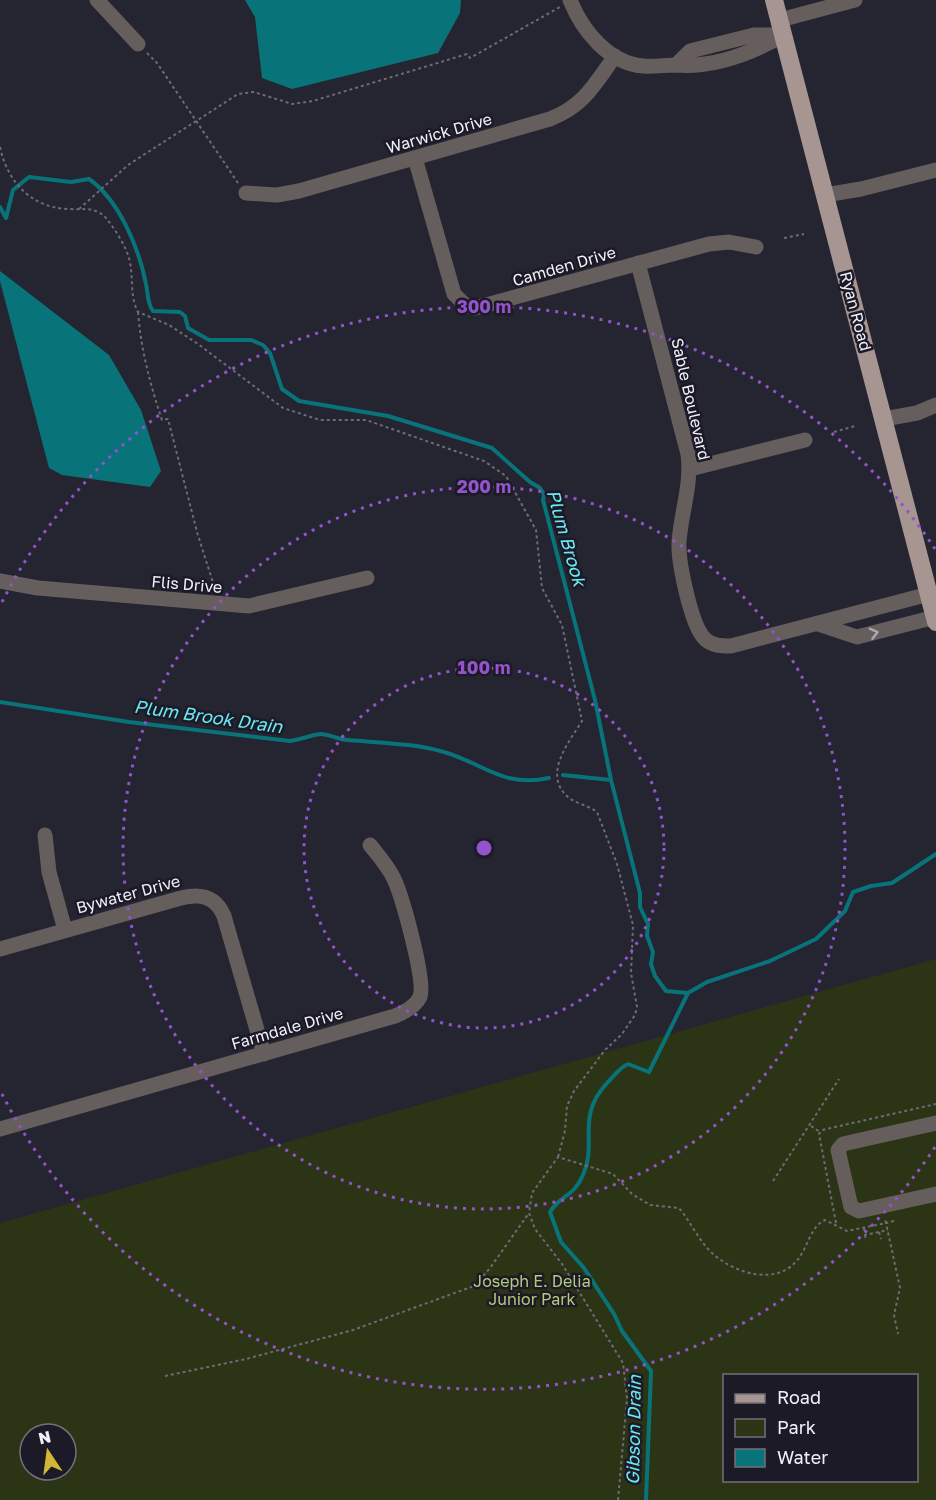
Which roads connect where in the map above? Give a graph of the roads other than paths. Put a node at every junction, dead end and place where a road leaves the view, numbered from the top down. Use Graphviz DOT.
graph roads {
  1 [pos="97,0"];
  2 [pos="774,0"];
  3 [pos="855,0"];
  4 [pos="570,1"];
  5 [pos="782,28"];
  6 [pos="138,44"];
  7 [pos="615,56"];
  8 [pos="415,158"];
  9 [pos="936,170"];
  10 [pos="246,193"];
  11 [pos="825,195"];
  12 [pos="756,247"];
  13 [pos="638,263"];
  14 [pos="936,405"];
  15 [pos="884,419"];
  16 [pos="805,440"];
  17 [pos="690,469"];
  18 [pos="367,578"];
  19 [pos="0,581"];
  20 [pos="930,584"];
  21 [pos="935,620"];
  22 [pos="818,624"];
  23 [pos="45,836"];
  24 [pos="370,845"];
  25 [pos="65,930"];
  26 [pos="0,949"];
  27 [pos="264,1054"];
  28 [pos="936,1123"];
  29 [pos="0,1129"];
  30 [pos="936,1194"];
  1 -- 6 [label="street"];
  2 -- 5 [label="main road, Ryan Road"];
  3 -- 5 [label="street"];
  4 -- 7 [label="street"];
  5 -- 7 [label="street"];
  5 -- 11 [label="main road, Ryan Road"];
  7 -- 8 [label="street, Warwick Drive"];
  8 -- 10 [label="street, Warwick Drive"];
  8 -- 13 [label="street, Camden Drive"];
  9 -- 11 [label="street"];
  11 -- 15 [label="main road, Ryan Road"];
  12 -- 13 [label="street, Camden Drive"];
  13 -- 17 [label="street, Sable Boulevard"];
  14 -- 15 [label="street"];
  15 -- 20 [label="main road, Ryan Road"];
  16 -- 17 [label="street"];
  17 -- 22 [label="street, Sable Boulevard"];
  18 -- 19 [label="street, Flis Drive"];
  20 -- 21 [label="main road, Ryan Road"];
  20 -- 22 [label="street, Sable Boulevard"];
  22 -- 21 [label="street, one-way"];
  23 -- 25 [label="street"];
  24 -- 27 [label="street, Farmdale Drive"];
  25 -- 26 [label="street, Bywater Drive"];
  25 -- 27 [label="street, Bywater Drive"];
  27 -- 29 [label="street, Farmdale Drive"];
  28 -- 30 [label="street"];
}
